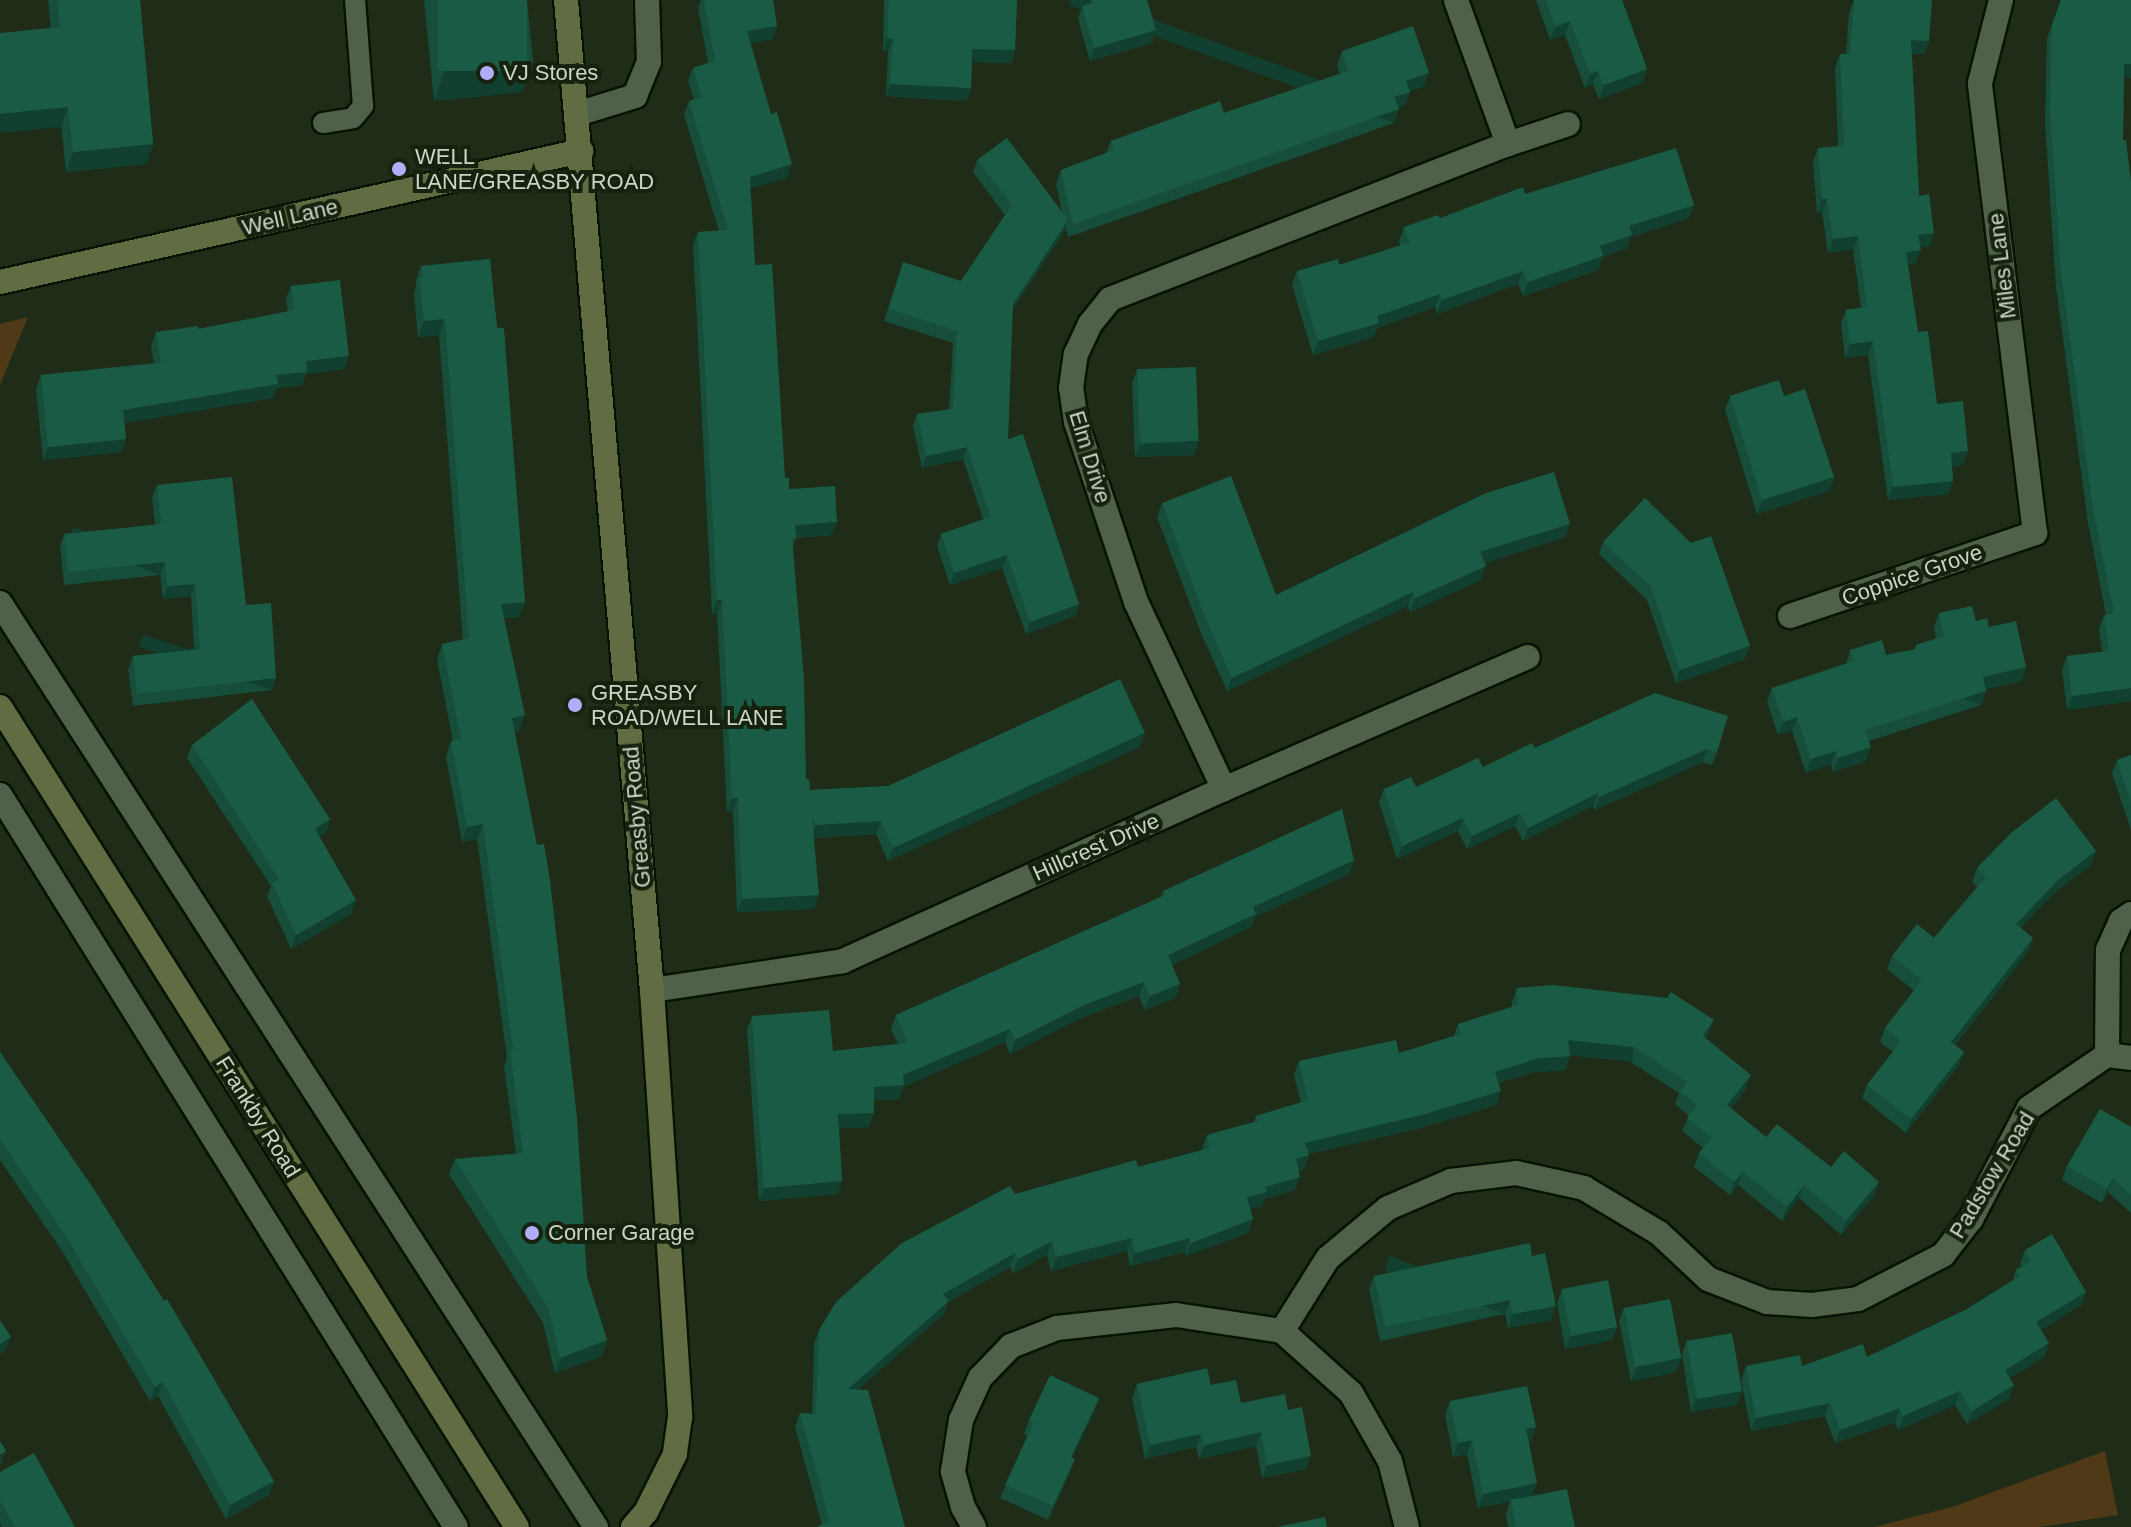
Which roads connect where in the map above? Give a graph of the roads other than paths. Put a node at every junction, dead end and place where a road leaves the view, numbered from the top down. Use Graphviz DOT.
graph roads {
  1 [pos="355,0"];
  2 [pos="566,0"];
  3 [pos="647,0"];
  4 [pos="1456,0"];
  5 [pos="2001,0"];
  6 [pos="577,114"];
  7 [pos="323,123"];
  8 [pos="1568,124"];
  9 [pos="1508,144"];
  10 [pos="581,151"];
  11 [pos="0,282"];
  12 [pos="2035,533"];
  13 [pos="0,603"];
  14 [pos="1790,616"];
  15 [pos="1528,657"];
  16 [pos="0,707"];
  17 [pos="1224,789"];
  18 [pos="0,795"];
  19 [pos="2131,914"];
  20 [pos="652,990"];
  21 [pos="2119,1057"];
  22 [pos="1282,1331"];
  23 [pos="453,1526"];
  24 [pos="517,1527"];
  25 [pos="596,1527"];
  26 [pos="633,1527"];
  27 [pos="974,1527"];
  28 [pos="1407,1527"];
  1 -- 7 [label="lane"];
  2 -- 6 [label="street, Greasby Road"];
  3 -- 6 [label="street"];
  4 -- 9 [label="street"];
  5 -- 12 [label="street, Miles Lane"];
  6 -- 10 [label="street, Greasby Road"];
  8 -- 9 [label="street, Elm Drive"];
  9 -- 17 [label="street, Elm Drive"];
  10 -- 11 [label="street, Well Lane"];
  10 -- 20 [label="street, Greasby Road"];
  12 -- 14 [label="street, Coppice Grove"];
  13 -- 25 [label="street"];
  15 -- 17 [label="street, Hillcrest Drive"];
  16 -- 24 [label="street, Frankby Road"];
  17 -- 20 [label="street, Hillcrest Drive"];
  18 -- 23 [label="street"];
  19 -- 21 [label="street"];
  20 -- 26 [label="street, Greasby Road"];
  21 -- 22 [label="street, Padstow Road"];
  22 -- 27 [label="street"];
  22 -- 28 [label="street"];
}
